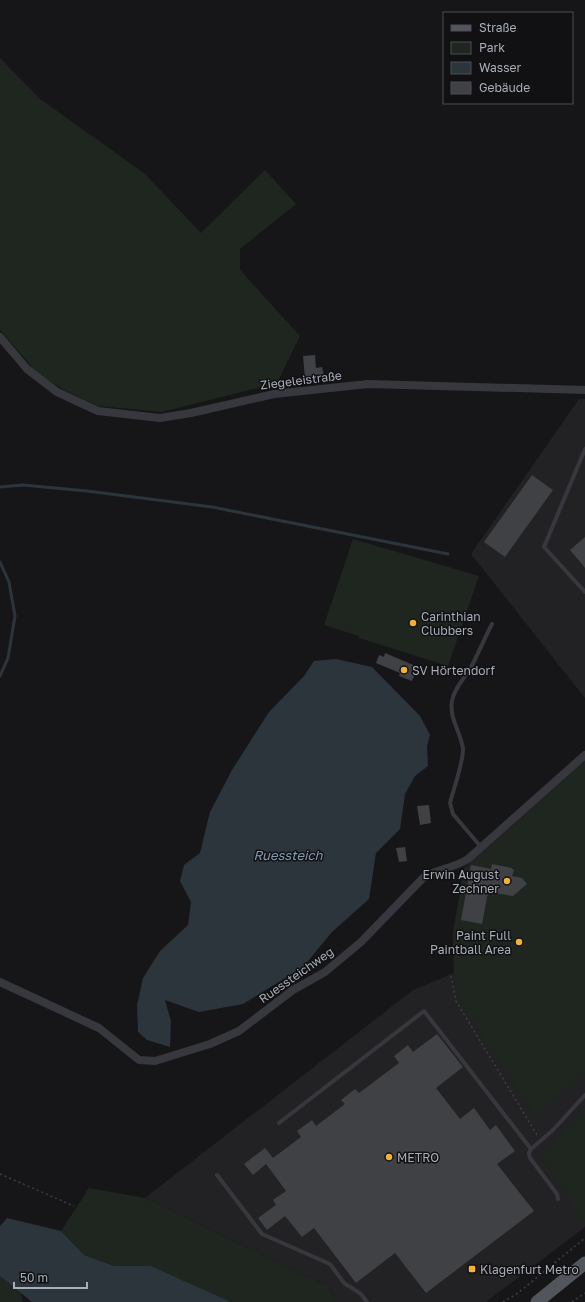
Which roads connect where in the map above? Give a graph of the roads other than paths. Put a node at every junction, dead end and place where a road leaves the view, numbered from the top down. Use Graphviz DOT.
graph roads {
  1 [pos="0,337"];
  2 [pos="585,390"];
  3 [pos="585,449"];
  4 [pos="585,592"];
  5 [pos="492,624"];
  6 [pos="585,755"];
  7 [pos="482,847"];
  8 [pos="0,982"];
  9 [pos="585,1095"];
  10 [pos="279,1122"];
  11 [pos="531,1149"];
  12 [pos="217,1175"];
  13 [pos="558,1199"];
  14 [pos="585,1263"];
  15 [pos="367,1302"];
  16 [pos="537,1302"];
  1 -- 2 [label="street, Ziegeleistraße"];
  3 -- 4 [label="lane"];
  5 -- 7 [label="lane"];
  6 -- 7 [label="street, Ruessteichweg"];
  7 -- 8 [label="street, Ruessteichweg"];
  9 -- 11 [label="lane"];
  10 -- 11 [label="lane"];
  11 -- 13 [label="lane"];
  12 -- 15 [label="lane"];
  14 -- 16 [label="main road"];
}
